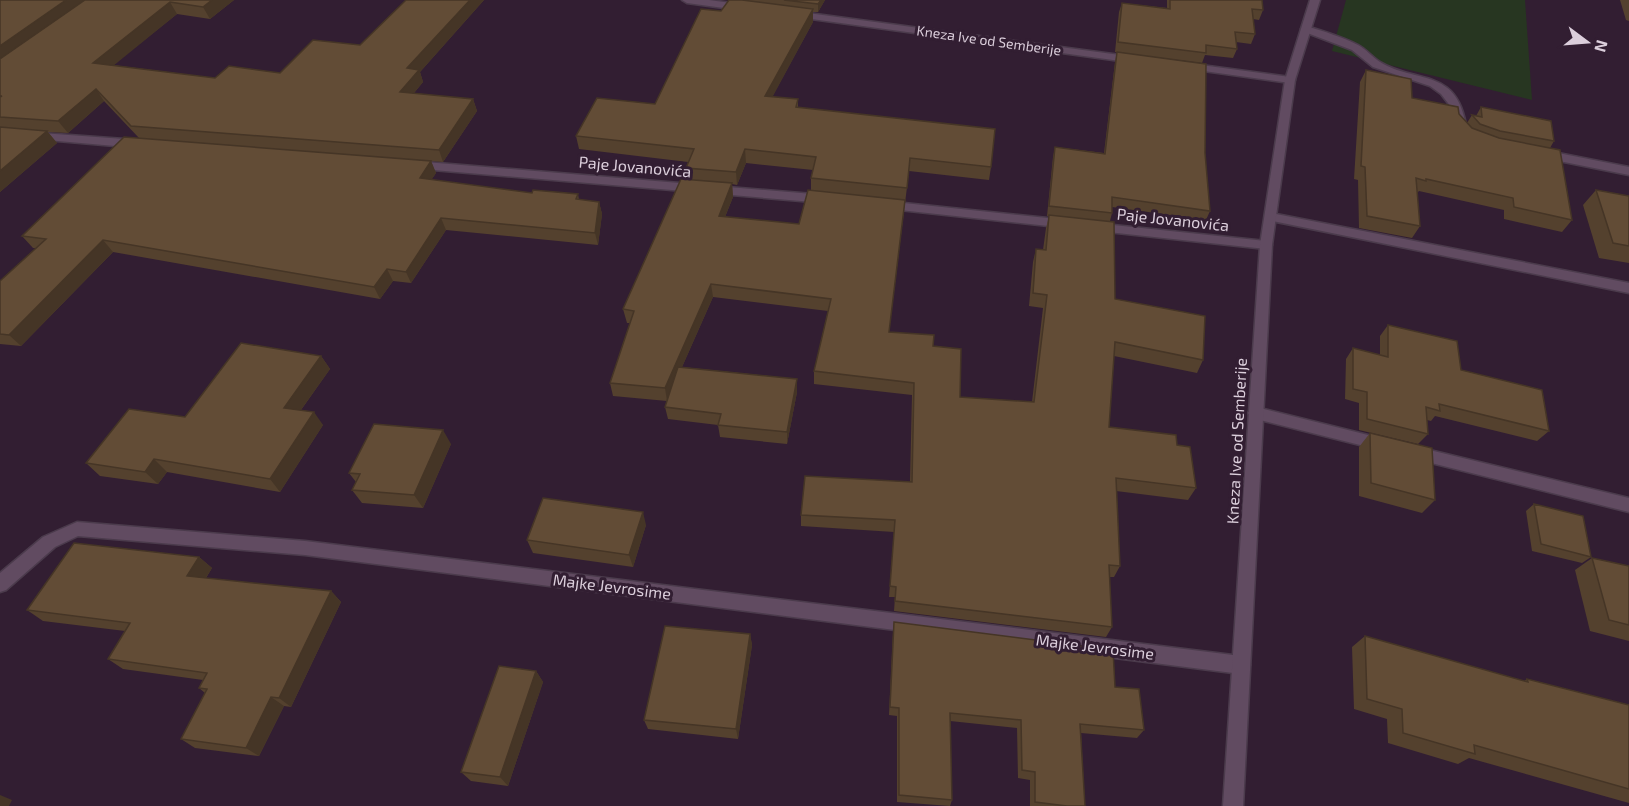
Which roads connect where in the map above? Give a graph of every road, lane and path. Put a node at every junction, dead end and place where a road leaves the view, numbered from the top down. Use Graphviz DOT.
graph roads {
  1 [pos="687,0"];
  2 [pos="1315,0"];
  3 [pos="757,9"];
  4 [pos="780,12"];
  5 [pos="1306,29"];
  6 [pos="1152,62"];
  7 [pos="1175,65"];
  8 [pos="1290,80"];
  9 [pos="0,134"];
  10 [pos="1469,136"];
  11 [pos="148,145"];
  12 [pos="1526,151"];
  13 [pos="397,164"];
  14 [pos="1629,171"];
  15 [pos="837,200"];
  16 [pos="872,204"];
  17 [pos="1270,217"];
  18 [pos="1266,245"];
  19 [pos="1629,288"];
  20 [pos="1256,413"];
  21 [pos="1629,505"];
  22 [pos="0,584"];
  23 [pos="1241,665"];
  24 [pos="1233,806"];
  1 -- 3 [label="street"];
  2 -- 5 [label="street, Kneza Ive od Semberije"];
  4 -- 6 [label="street, Kneza Ive od Semberije"];
  5 -- 8 [label="street, Kneza Ive od Semberije"];
  5 -- 10 [label="street"];
  7 -- 8 [label="street"];
  8 -- 17 [label="street, Kneza Ive od Semberije"];
  9 -- 11 [label="street"];
  12 -- 14 [label="street"];
  13 -- 15 [label="street, Paje Jovanovića"];
  16 -- 18 [label="street, Paje Jovanovića"];
  17 -- 18 [label="street, Kneza Ive od Semberije"];
  17 -- 19 [label="street"];
  18 -- 20 [label="street, Kneza Ive od Semberije"];
  20 -- 21 [label="street"];
  20 -- 23 [label="street, Kneza Ive od Semberije"];
  22 -- 23 [label="street, Majke Jevrosime"];
  23 -- 24 [label="street, Kneza Ive od Semberije"];
}
